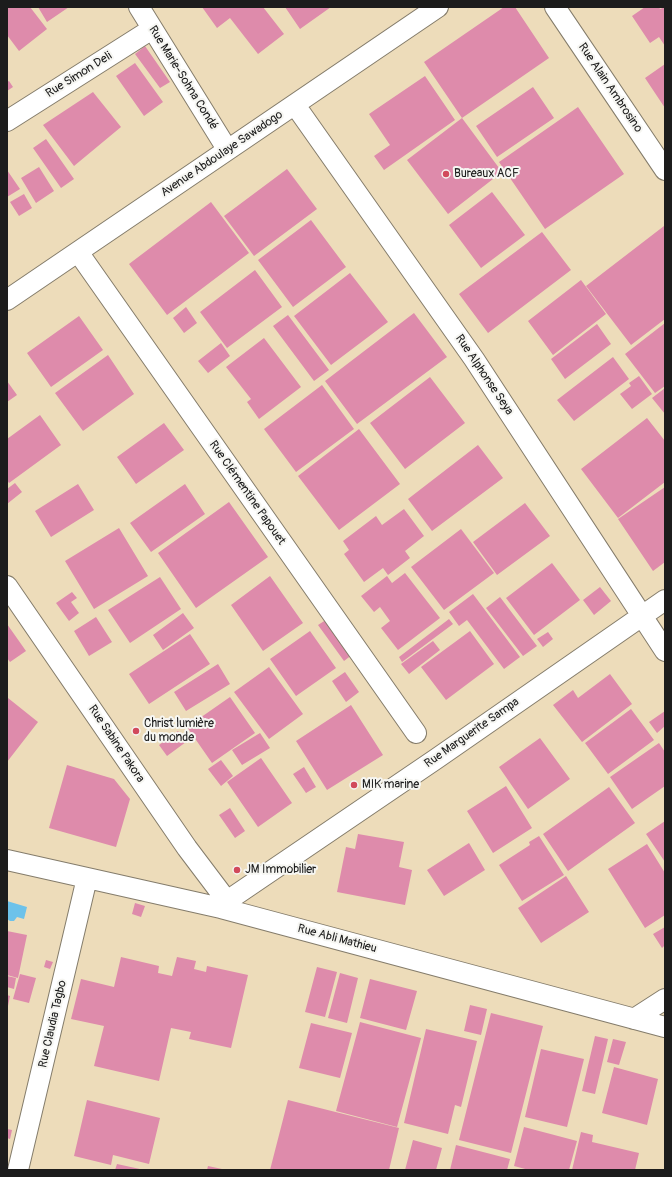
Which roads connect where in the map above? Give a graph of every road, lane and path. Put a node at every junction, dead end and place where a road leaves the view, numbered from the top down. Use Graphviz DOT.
graph roads {
  1 [pos="139,7"];
  2 [pos="438,7"];
  3 [pos="555,7"];
  4 [pos="152,29"];
  5 [pos="295,105"];
  6 [pos="7,121"];
  7 [pos="227,149"];
  8 [pos="665,170"];
  9 [pos="78,252"];
  10 [pos="7,300"];
  11 [pos="7,586"];
  12 [pos="665,600"];
  13 [pos="642,616"];
  14 [pos="665,651"];
  15 [pos="416,733"];
  16 [pos="7,860"];
  17 [pos="88,878"];
  18 [pos="224,904"];
  19 [pos="665,999"];
  20 [pos="634,1019"];
  21 [pos="665,1026"];
  22 [pos="18,1170"];
  1 -- 4 [label="street, Rue Marie-Sohna Condé"];
  2 -- 5 [label="street, Avenue Abdoulaye Sawadogo"];
  3 -- 8 [label="street, Rue Alain Ambrosino"];
  4 -- 6 [label="street, Rue Simon Deli"];
  4 -- 7 [label="street, Rue Marie-Sohna Condé"];
  5 -- 7 [label="street, Avenue Abdoulaye Sawadogo"];
  5 -- 13 [label="street, Rue Alphonse Seya"];
  7 -- 9 [label="street, Avenue Abdoulaye Sawadogo"];
  9 -- 10 [label="street, Avenue Abdoulaye Sawadogo"];
  9 -- 15 [label="street, Rue Clémentine Papouet"];
  11 -- 18 [label="street, Rue Sabine Pakora"];
  12 -- 13 [label="street, Rue Marguerite Sampa"];
  13 -- 14 [label="street, Rue Alphonse Seya"];
  13 -- 18 [label="street, Rue Marguerite Sampa"];
  16 -- 17 [label="street, Rue Abli Mathieu"];
  17 -- 18 [label="street, Rue Abli Mathieu"];
  17 -- 22 [label="street, Rue Claudia Tagbo"];
  18 -- 20 [label="street, Rue Abli Mathieu"];
  19 -- 20 [label="street"];
  20 -- 21 [label="street, Rue Abli Mathieu"];
}
